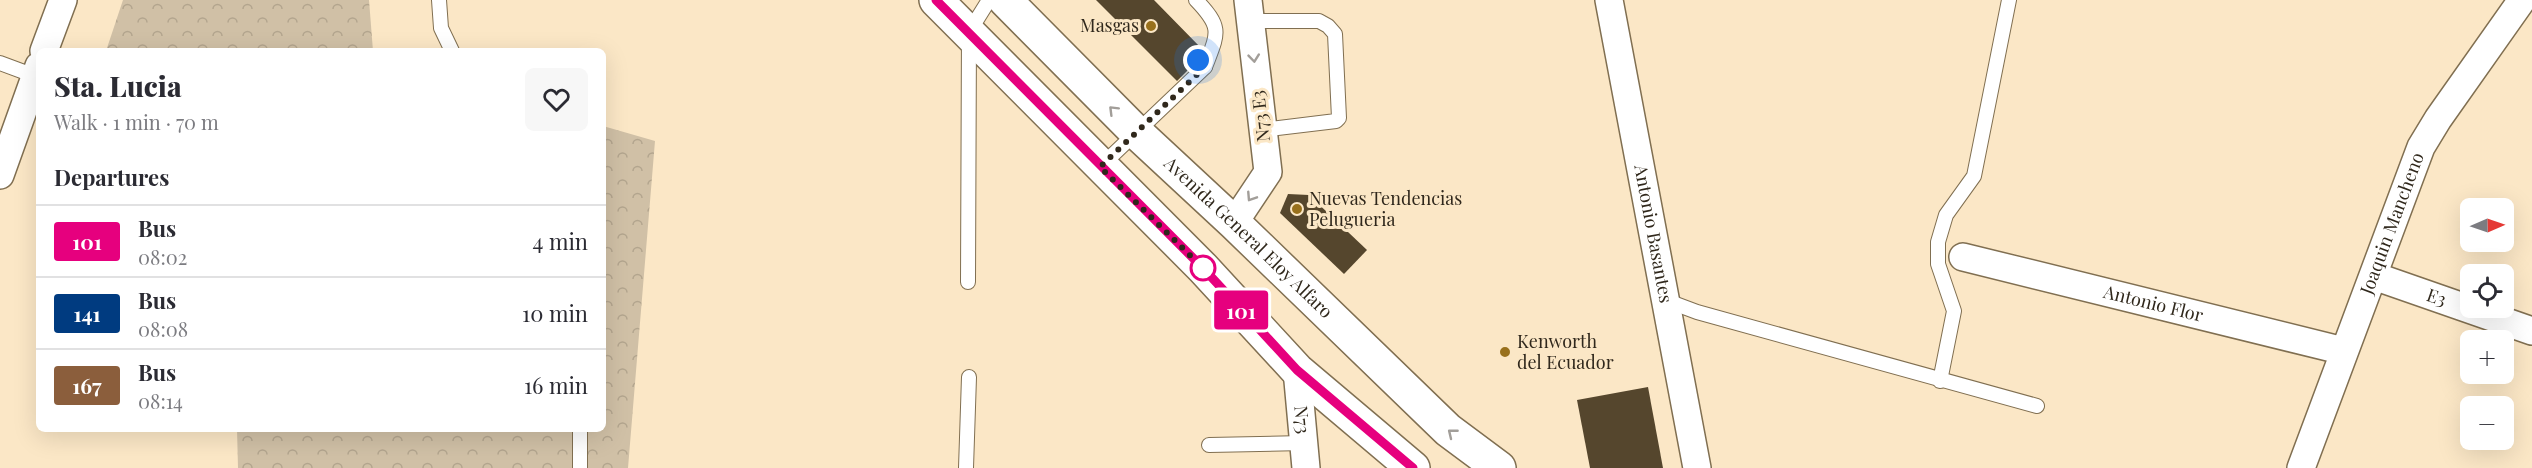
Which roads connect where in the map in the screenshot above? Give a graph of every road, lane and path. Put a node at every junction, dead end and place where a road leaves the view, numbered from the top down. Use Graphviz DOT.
graph roads {
  1 [pos="63,0"];
  2 [pos="439,0"];
  3 [pos="936,0"];
  4 [pos="989,0"];
  5 [pos="1005,0"];
  6 [pos="1196,0"];
  7 [pos="1609,0"];
  8 [pos="2009,0"];
  9 [pos="2522,0"];
  10 [pos="1249,11"];
  11 [pos="969,32"];
  12 [pos="45,48"];
  13 [pos="451,48"];
  14 [pos="0,63"];
  15 [pos="36,71"];
  16 [pos="36,74"];
  17 [pos="1262,130"];
  18 [pos="1136,132"];
  19 [pos="1100,167"];
  20 [pos="0,175"];
  21 [pos="1234,223"];
  22 [pos="1963,257"];
  23 [pos="2374,276"];
  24 [pos="968,282"];
  25 [pos="1665,300"];
  26 [pos="2532,331"];
  27 [pos="2344,351"];
  28 [pos="1297,370"];
  29 [pos="969,377"];
  30 [pos="1940,381"];
  31 [pos="2037,406"];
  32 [pos="580,432"];
  33 [pos="1209,445"];
  34 [pos="1305,455"];
  35 [pos="580,468"];
  36 [pos="966,468"];
  37 [pos="1413,468"];
  38 [pos="1499,468"];
  39 [pos="1697,468"];
  40 [pos="2301,468"];
  1 -- 12 [label="street"];
  2 -- 13 [label="lane"];
  3 -- 11 [label="main road"];
  4 -- 11 [label="lane"];
  18 -- 5 [label="main road, Avenida General Eloy Alfaro, one-way"];
  6 -- 18 [label="lane"];
  7 -- 25 [label="street, Antonio Basantes"];
  8 -- 30 [label="lane"];
  9 -- 23 [label="street, Joaquin Mancheno"];
  10 -- 17 [label="street, N73 E3, one-way"];
  10 -- 17 [label="lane"];
  11 -- 19 [label="main road"];
  11 -- 24 [label="lane"];
  14 -- 15 [label="lane"];
  16 -- 20 [label="street"];
  17 -- 21 [label="street, N73 E3, one-way"];
  18 -- 19 [label="lane"];
  18 -- 21 [label="main road, Avenida General Eloy Alfaro"];
  19 -- 28 [label="main road"];
  38 -- 21 [label="main road, Avenida General Eloy Alfaro, one-way"];
  22 -- 27 [label="street, Antonio Flor"];
  23 -- 26 [label="street, E3"];
  23 -- 27 [label="street, Joaquin Mancheno"];
  25 -- 30 [label="lane"];
  25 -- 39 [label="street, Antonio Basantes"];
  27 -- 40 [label="street, Joaquin Mancheno"];
  28 -- 34 [label="street, N73"];
  28 -- 37 [label="main road"];
  29 -- 36 [label="lane"];
  30 -- 31 [label="lane"];
  32 -- 35 [label="lane"];
  33 -- 34 [label="lane"];
}
